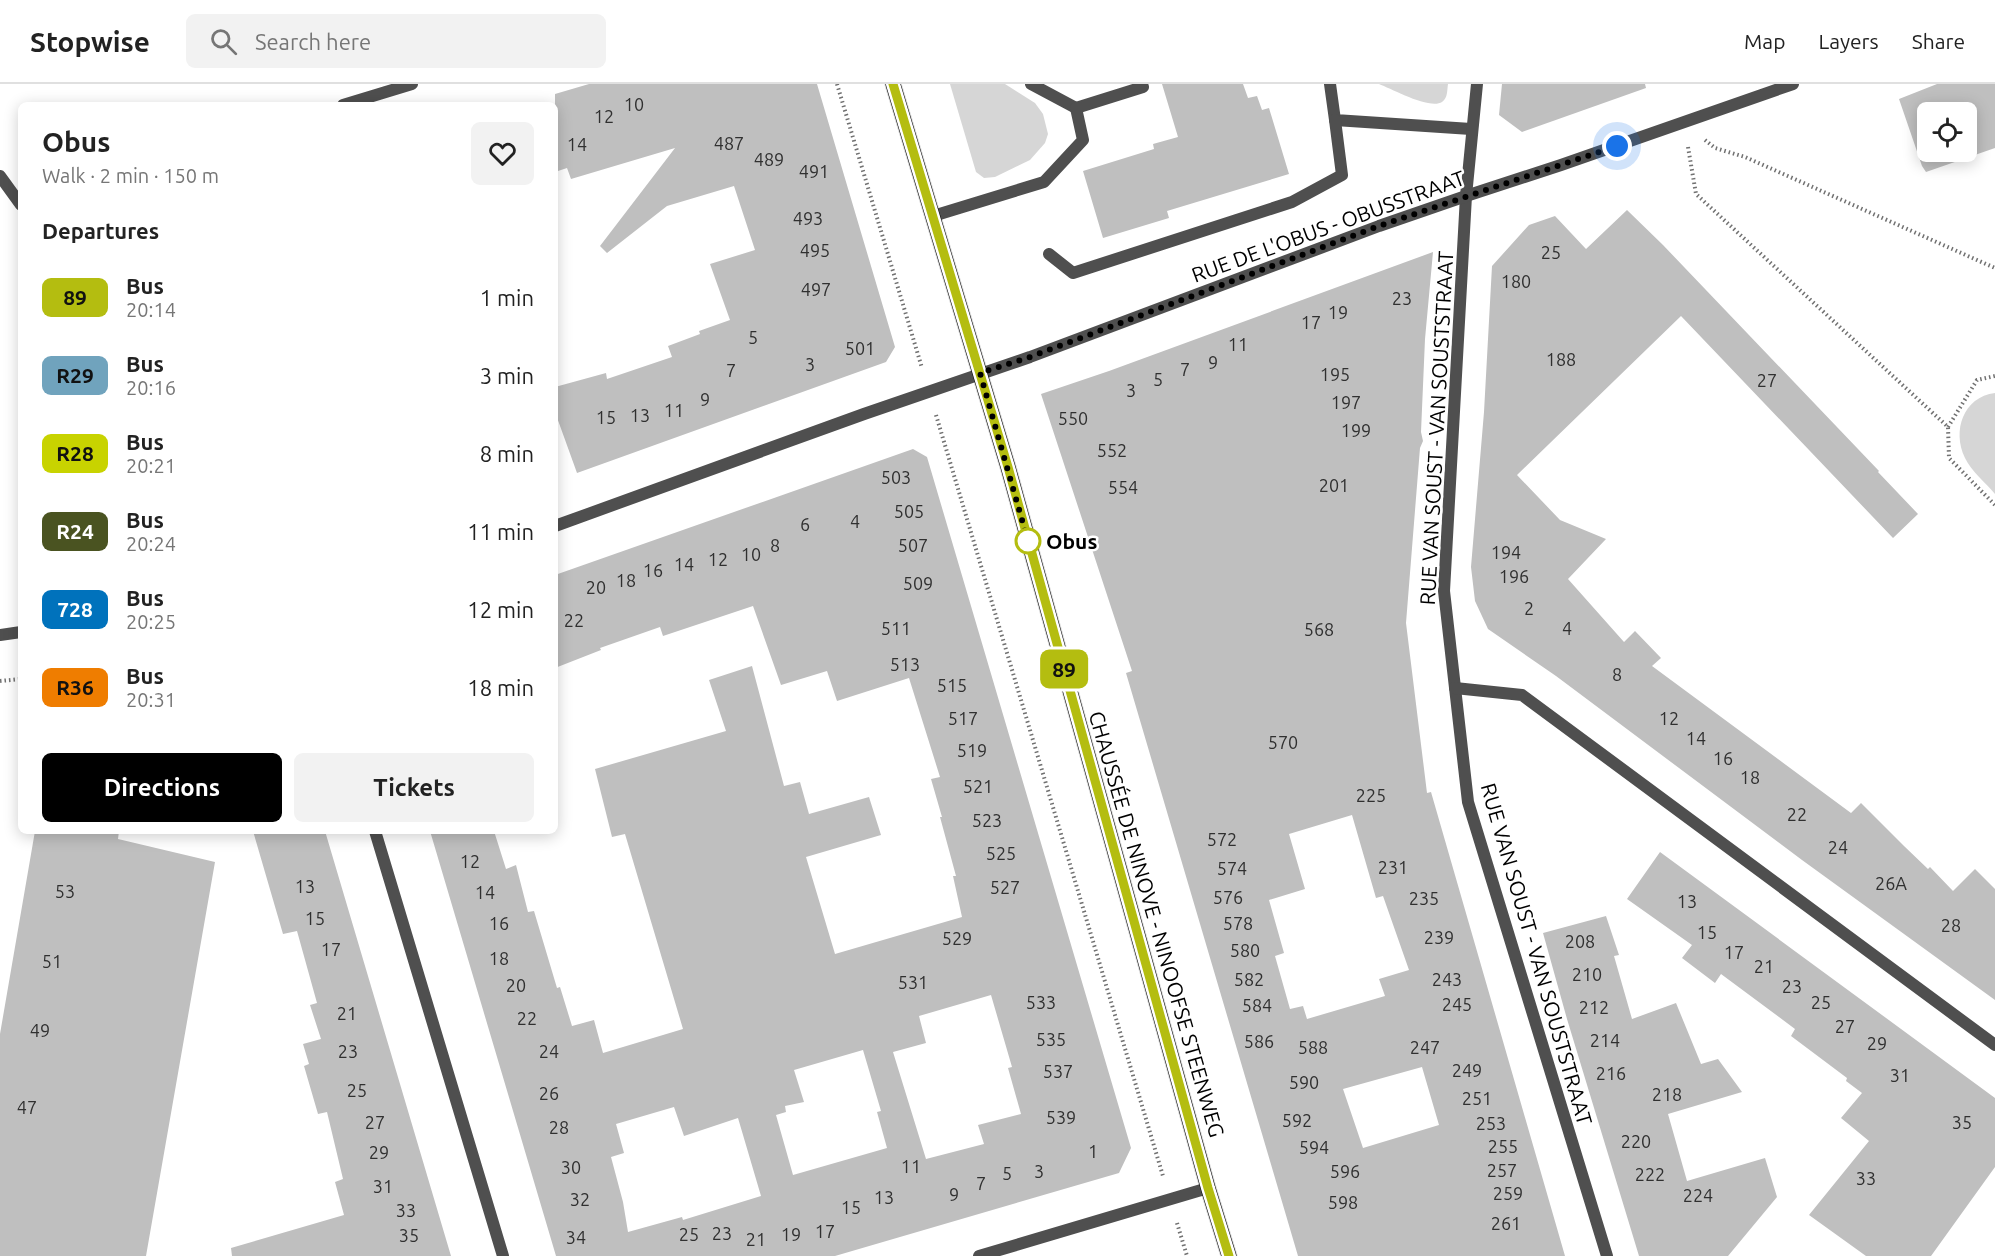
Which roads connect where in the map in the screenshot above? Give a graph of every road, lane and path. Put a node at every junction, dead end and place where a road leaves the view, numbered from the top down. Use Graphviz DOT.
graph roads {
  1 [pos="412,84"];
  2 [pos="837,84"];
  3 [pos="893,84"];
  4 [pos="1031,84"];
  5 [pos="1330,84"];
  6 [pos="1477,84"];
  7 [pos="1793,84"];
  8 [pos="1143,87"];
  9 [pos="353,102"];
  10 [pos="1076,108"];
  11 [pos="1335,120"];
  12 [pos="1683,123"];
  13 [pos="1472,129"];
  14 [pos="0,176"];
  15 [pos="1466,196"];
  16 [pos="18,200"];
  17 [pos="933,216"];
  18 [pos="1049,254"];
  19 [pos="1995,268"];
  20 [pos="980,373"];
  21 [pos="1995,376"];
  22 [pos="929,391"];
  23 [pos="1948,427"];
  24 [pos="1995,505"];
  25 [pos="558,525"];
  26 [pos="18,632"];
  27 [pos="0,635"];
  28 [pos="18,679"];
  29 [pos="0,681"];
  30 [pos="1455,688"];
  31 [pos="376,834"];
  32 [pos="1995,1045"];
  33 [pos="1208,1188"];
  34 [pos="1170,1199"];
  35 [pos="503,1256"];
  36 [pos="979,1256"];
  37 [pos="1187,1256"];
  38 [pos="1229,1256"];
  39 [pos="1607,1256"];
  1 -- 9 [label="street"];
  2 -- 22 [label="path"];
  3 -- 17 [label="main road, CHAUSSÉE DE NINOVE - NINOOFSE STEENWEG"];
  4 -- 10 [label="street"];
  5 -- 11 [label="street"];
  6 -- 13 [label="street, RUE VAN SOUST - VAN SOUSTSTRAAT"];
  7 -- 12 [label="street, RUE DE L'OBUS - OBUSSTRAAT"];
  8 -- 10 [label="street"];
  10 -- 17 [label="street"];
  11 -- 13 [label="street"];
  11 -- 18 [label="street"];
  12 -- 15 [label="street, RUE DE L'OBUS - OBUSSTRAAT"];
  12 -- 19 [label="path"];
  12 -- 23 [label="path"];
  13 -- 15 [label="street, RUE VAN SOUST - VAN SOUSTSTRAAT"];
  14 -- 16 [label="street"];
  15 -- 20 [label="street, RUE DE L'OBUS - OBUSSTRAAT"];
  15 -- 30 [label="street, RUE VAN SOUST - VAN SOUSTSTRAAT"];
  17 -- 20 [label="main road, CHAUSSÉE DE NINOVE - NINOOFSE STEENWEG"];
  20 -- 22 [label="street, RUE DE L'OBUS - OBUSSTRAAT"];
  20 -- 33 [label="main road, CHAUSSÉE DE NINOVE - NINOOFSE STEENWEG"];
  21 -- 23 [label="path"];
  22 -- 25 [label="street, RUE DE L'OBUS - OBUSSTRAAT"];
  22 -- 34 [label="path"];
  23 -- 24 [label="path"];
  26 -- 27 [label="street"];
  28 -- 29 [label="path"];
  30 -- 32 [label="street"];
  30 -- 39 [label="street, RUE VAN SOUST - VAN SOUSTSTRAAT"];
  31 -- 35 [label="street"];
  33 -- 34 [label="street"];
  33 -- 38 [label="main road, CHAUSSÉE DE NINOVE - NINOOFSE STEENWEG"];
  34 -- 36 [label="street"];
  34 -- 37 [label="path"];
}
